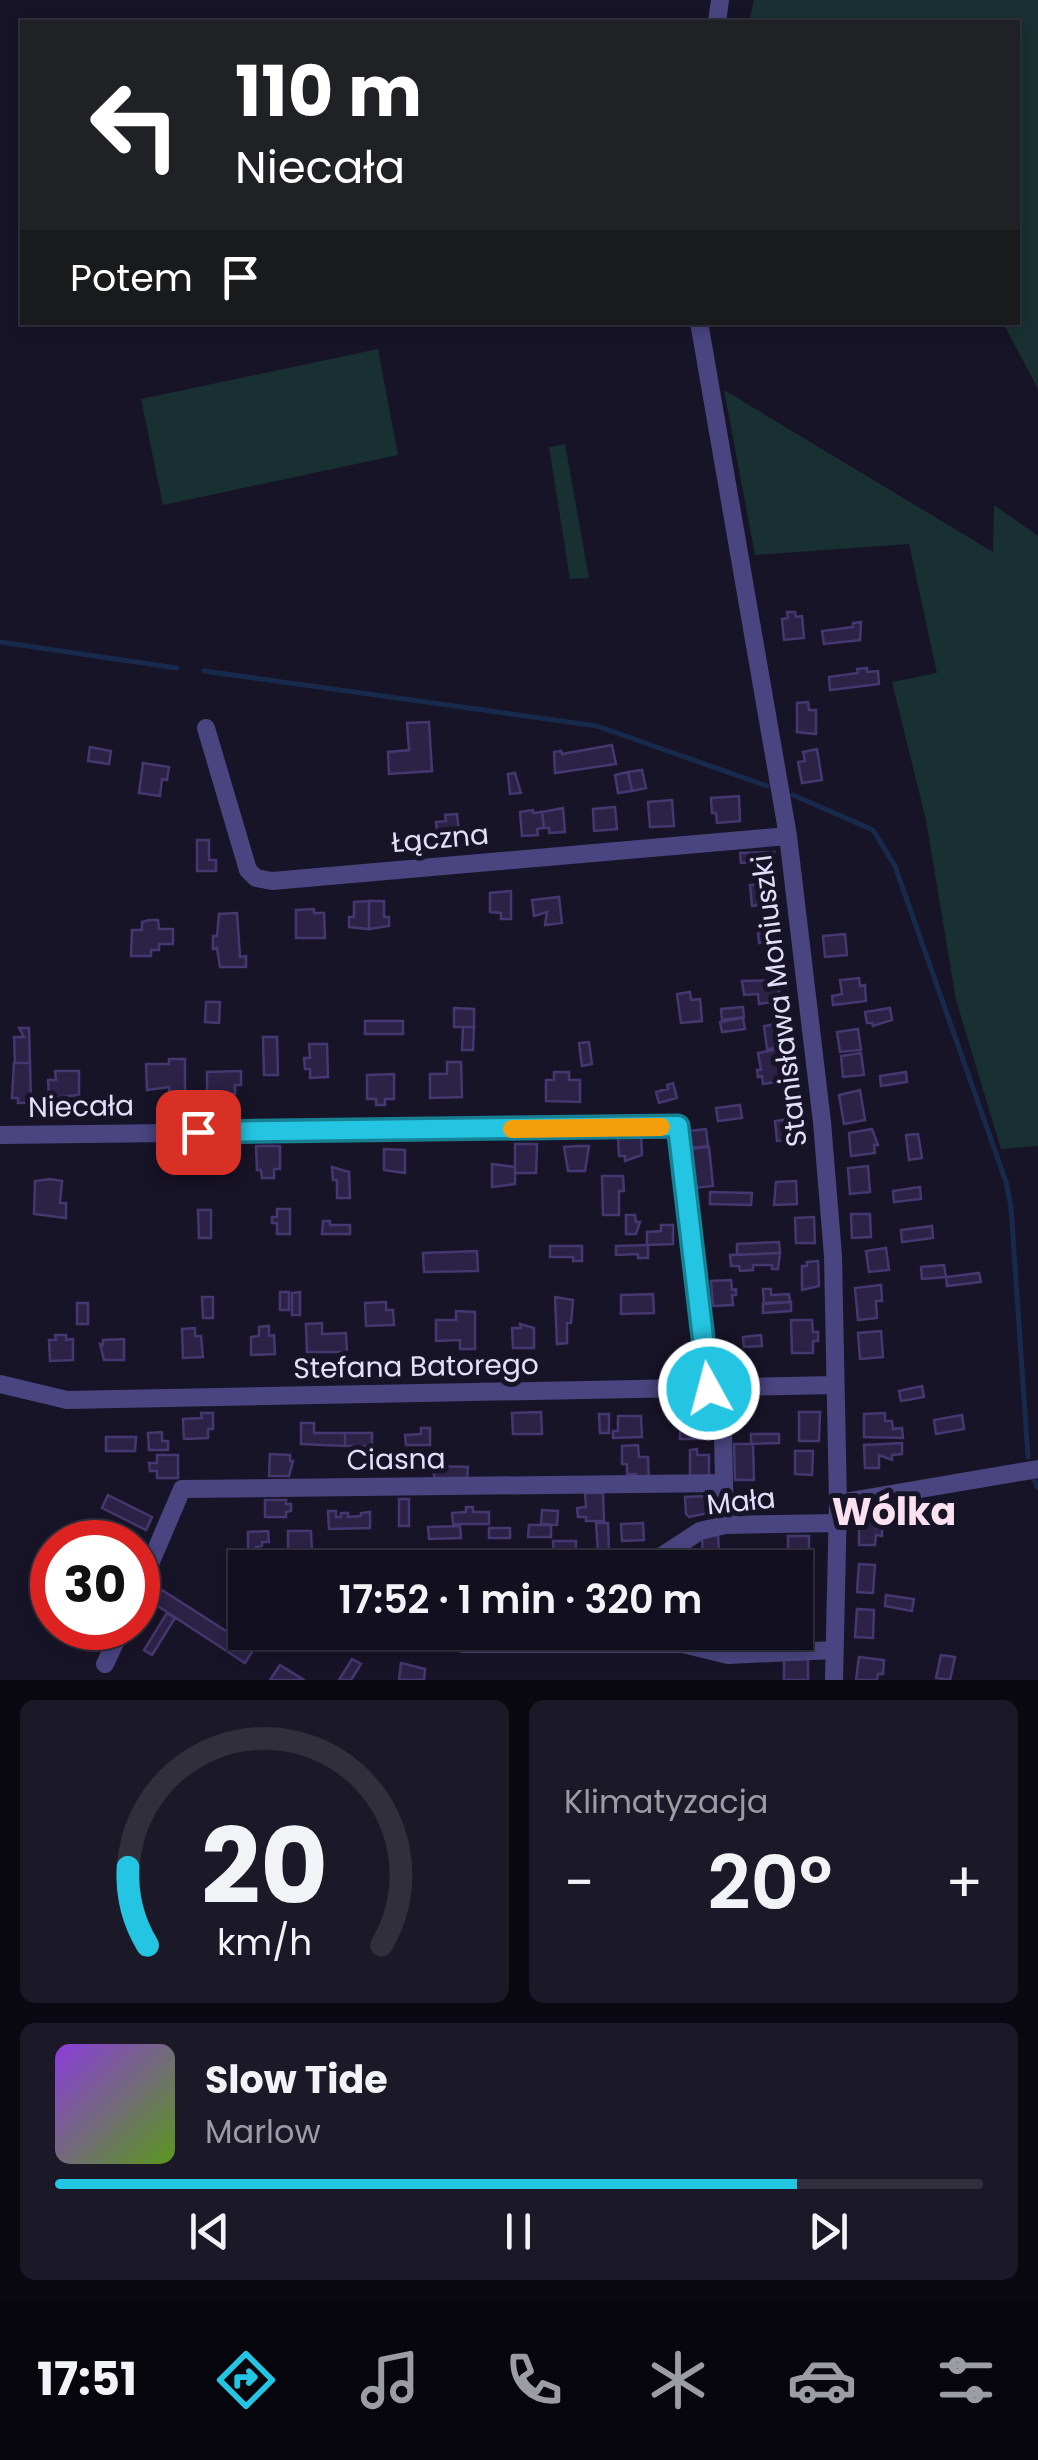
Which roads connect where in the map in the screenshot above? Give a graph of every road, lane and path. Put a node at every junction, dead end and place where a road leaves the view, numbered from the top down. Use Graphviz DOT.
graph roads {
  1 [pos="700,325"];
  2 [pos="206,728"];
  3 [pos="788,836"];
  4 [pos="0,1134"];
  5 [pos="0,1384"];
  6 [pos="835,1385"];
  7 [pos="716,1389"];
  8 [pos="1038,1468"];
  9 [pos="723,1484"];
  10 [pos="838,1503"];
  11 [pos="837,1522"];
  12 [pos="724,1525"];
  13 [pos="160,1540"];
  14 [pos="670,1550"];
  15 [pos="112,1650"];
  16 [pos="710,1650"];
  17 [pos="834,1650"];
  18 [pos="105,1664"];
  19 [pos="834,1680"];
  1 -- 3 [label="street, Stanisława Moniuszki"];
  2 -- 3 [label="street, Łączna"];
  3 -- 6 [label="street, Stanisława Moniuszki"];
  4 -- 7 [label="street, Niecała"];
  5 -- 7 [label="street, Stefana Batorego"];
  6 -- 7 [label="street, Stefana Batorego"];
  6 -- 10 [label="street, Stanisława Moniuszki"];
  7 -- 9 [label="street"];
  8 -- 10 [label="street"];
  9 -- 12 [label="street"];
  9 -- 13 [label="street, Ciasna"];
  10 -- 11 [label="street, Stanisława Moniuszki"];
  11 -- 12 [label="street, Mała"];
  11 -- 17 [label="street, Stanisława Moniuszki"];
  12 -- 14 [label="street, Mała"];
  15 -- 18 [label="street"];
  16 -- 17 [label="street"];
  17 -- 19 [label="street, Stanisława Moniuszki"];
}
